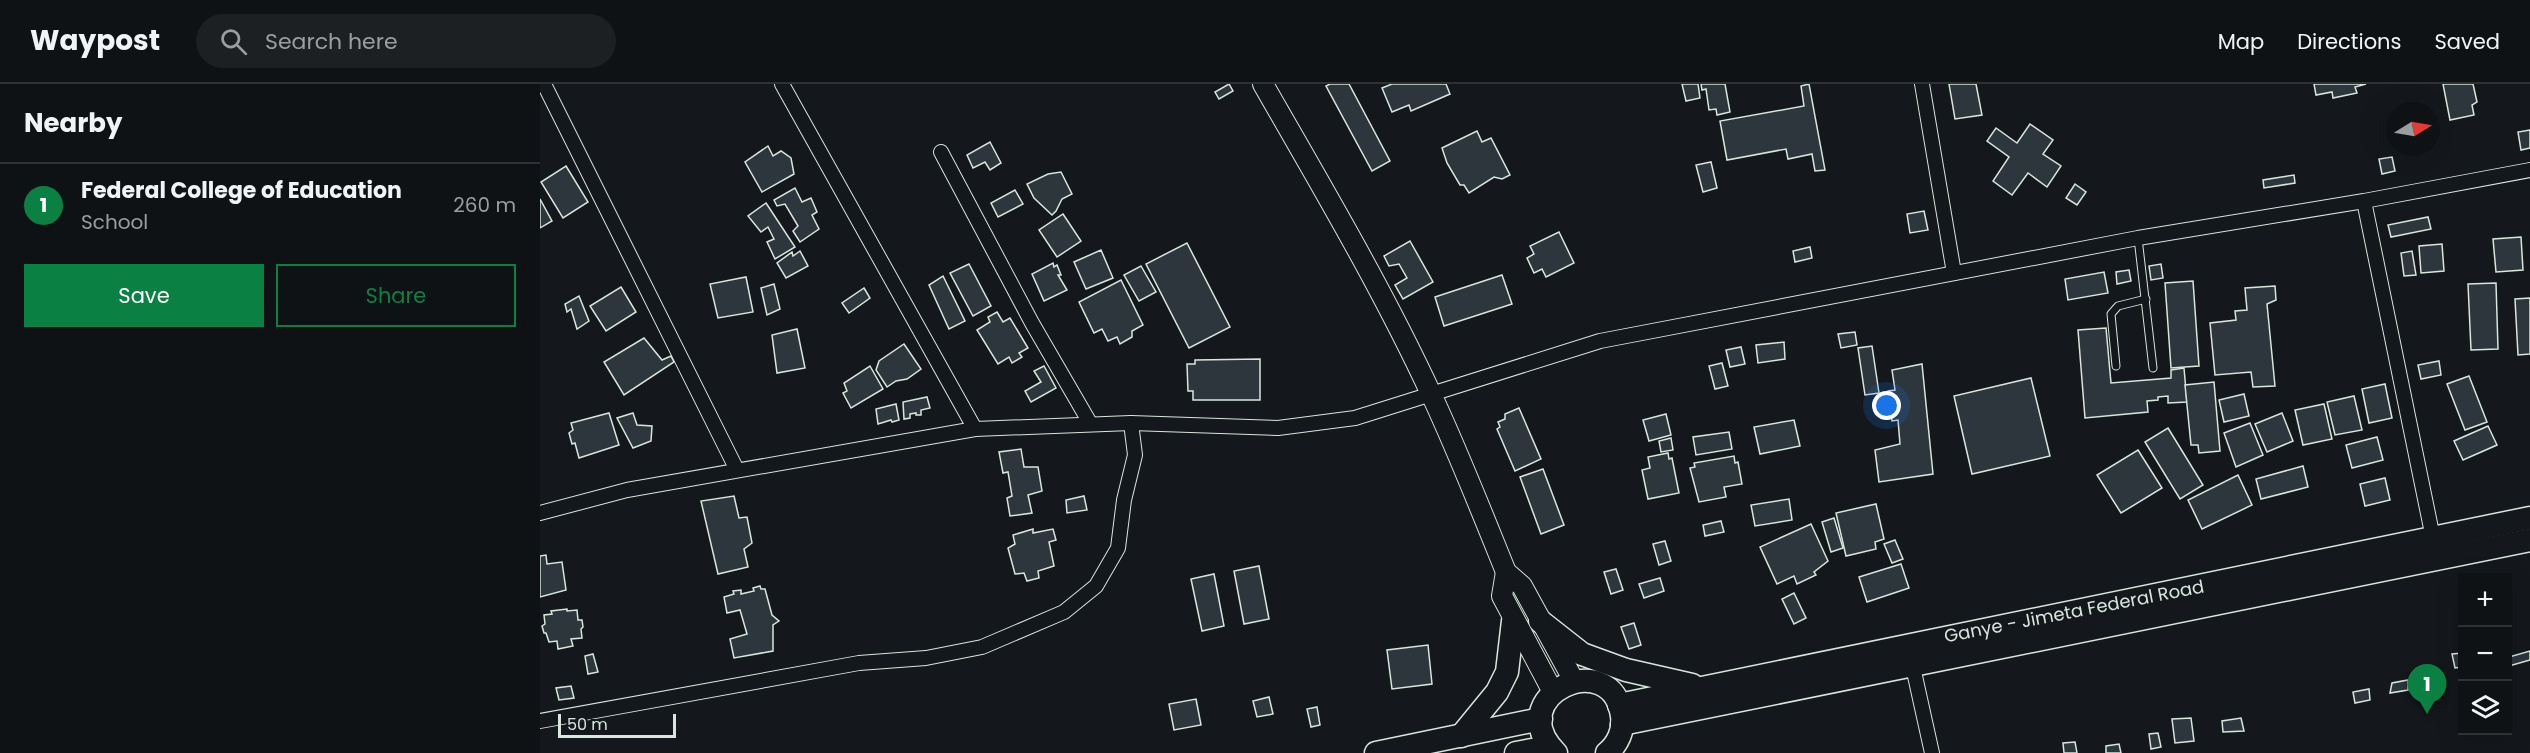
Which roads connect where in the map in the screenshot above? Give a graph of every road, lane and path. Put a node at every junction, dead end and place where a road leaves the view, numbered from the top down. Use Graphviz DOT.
graph roads {
  1 [pos="544,84"];
  2 [pos="782,84"];
  3 [pos="1263,84"];
  4 [pos="1922,84"];
  5 [pos="941,152"];
  6 [pos="2530,170"];
  7 [pos="2364,201"];
  8 [pos="2138,238"];
  9 [pos="1954,273"];
  10 [pos="2145,299"];
  11 [pos="2116,366"];
  12 [pos="2153,368"];
  13 [pos="1432,395"];
  14 [pos="1090,423"];
  15 [pos="1131,423"];
  16 [pos="975,429"];
  17 [pos="737,470"];
  18 [pos="540,513"];
  19 [pos="2530,518"];
  20 [pos="2433,538"];
  21 [pos="2530,540"];
  22 [pos="1506,572"];
  23 [pos="1514,621"];
  24 [pos="1540,621"];
  25 [pos="1909,644"];
  26 [pos="1913,667"];
  27 [pos="1574,681"];
  28 [pos="1700,687"];
  29 [pos="1553,692"];
  30 [pos="1620,714"];
  31 [pos="1541,719"];
  32 [pos="540,721"];
  33 [pos="1461,736"];
  34 [pos="1553,750"];
  35 [pos="1376,753"];
  36 [pos="1516,753"];
  37 [pos="1607,753"];
  38 [pos="1932,753"];
  1 -- 17 [label="street"];
  2 -- 16 [label="street"];
  3 -- 13 [label="main road"];
  4 -- 9 [label="street"];
  5 -- 14 [label="street"];
  6 -- 7 [label="street"];
  7 -- 8 [label="street"];
  7 -- 20 [label="street"];
  8 -- 9 [label="street"];
  8 -- 10 [label="lane"];
  9 -- 13 [label="street"];
  10 -- 11 [label="lane"];
  10 -- 12 [label="lane"];
  13 -- 15 [label="street"];
  13 -- 22 [label="main road"];
  14 -- 15 [label="street"];
  14 -- 16 [label="street"];
  15 -- 32 [label="street"];
  16 -- 17 [label="street"];
  17 -- 18 [label="street"];
  19 -- 20 [label="main road, Ganye - Jimeta Federal Road"];
  20 -- 25 [label="main road, Ganye - Jimeta Federal Road"];
  21 -- 26 [label="main road, Ganye - Jimeta Federal Road"];
  22 -- 23 [label="main road"];
  22 -- 24 [label="main road"];
  23 -- 29 [label="main road"];
  23 -- 33 [label="main road"];
  24 -- 27 [label="main road"];
  24 -- 28 [label="main road"];
  25 -- 26 [label="street"];
  25 -- 28 [label="main road, Ganye - Jimeta Federal Road"];
  26 -- 30 [label="main road, Ganye - Jimeta Federal Road"];
  26 -- 38 [label="street"];
  27 -- 29 [label="main road"];
  27 -- 30 [label="main road"];
  28 -- 30 [label="main road, Ganye - Jimeta Federal Road"];
  29 -- 31 [label="main road"];
  30 -- 37 [label="main road"];
  31 -- 33 [label="main road"];
  31 -- 34 [label="main road"];
  33 -- 35 [label="main road"];
  34 -- 36 [label="main road"];
}
